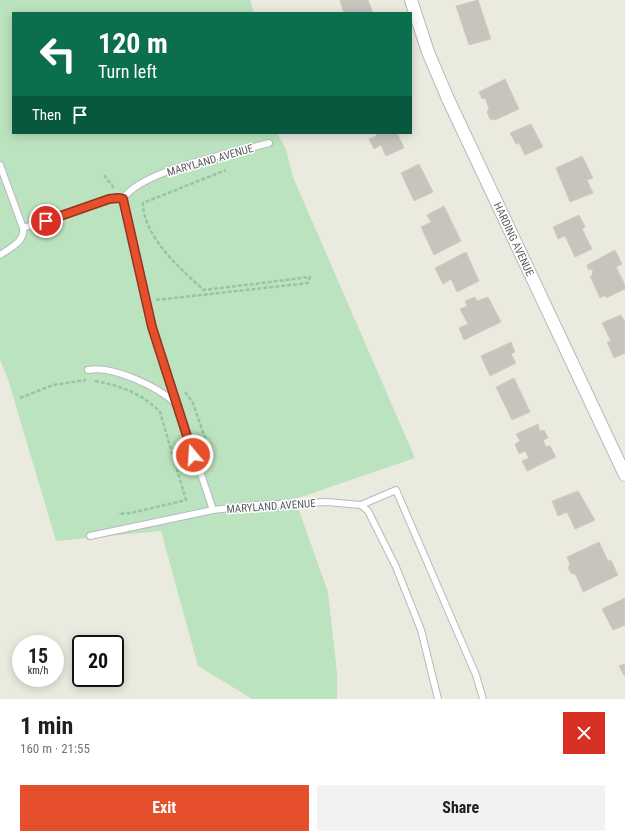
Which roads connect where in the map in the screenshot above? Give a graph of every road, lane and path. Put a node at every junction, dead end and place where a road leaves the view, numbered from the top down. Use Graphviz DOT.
graph roads {
  1 [pos="411,0"];
  2 [pos="269,143"];
  3 [pos="0,165"];
  4 [pos="226,170"];
  5 [pos="123,199"];
  6 [pos="23,228"];
  7 [pos="0,255"];
  8 [pos="151,300"];
  9 [pos="88,370"];
  10 [pos="182,389"];
  11 [pos="20,398"];
  12 [pos="177,405"];
  13 [pos="208,444"];
  14 [pos="625,475"];
  15 [pos="361,505"];
  16 [pos="212,510"];
  17 [pos="118,514"];
  18 [pos="90,536"];
  19 [pos="438,699"];
  20 [pos="483,699"];
  1 -- 14 [label="street, HARDING AVENUE"];
  2 -- 5 [label="lane, MARYLAND AVENUE"];
  3 -- 6 [label="lane"];
  4 -- 8 [label="path"];
  5 -- 6 [label="lane"];
  5 -- 12 [label="lane, MARYLAND AVENUE"];
  6 -- 7 [label="lane"];
  9 -- 12 [label="lane"];
  10 -- 13 [label="path"];
  11 -- 17 [label="path"];
  12 -- 16 [label="lane, MARYLAND AVENUE"];
  15 -- 16 [label="lane, MARYLAND AVENUE"];
  15 -- 19 [label="lane"];
  15 -- 20 [label="lane"];
  16 -- 18 [label="lane"];
}
